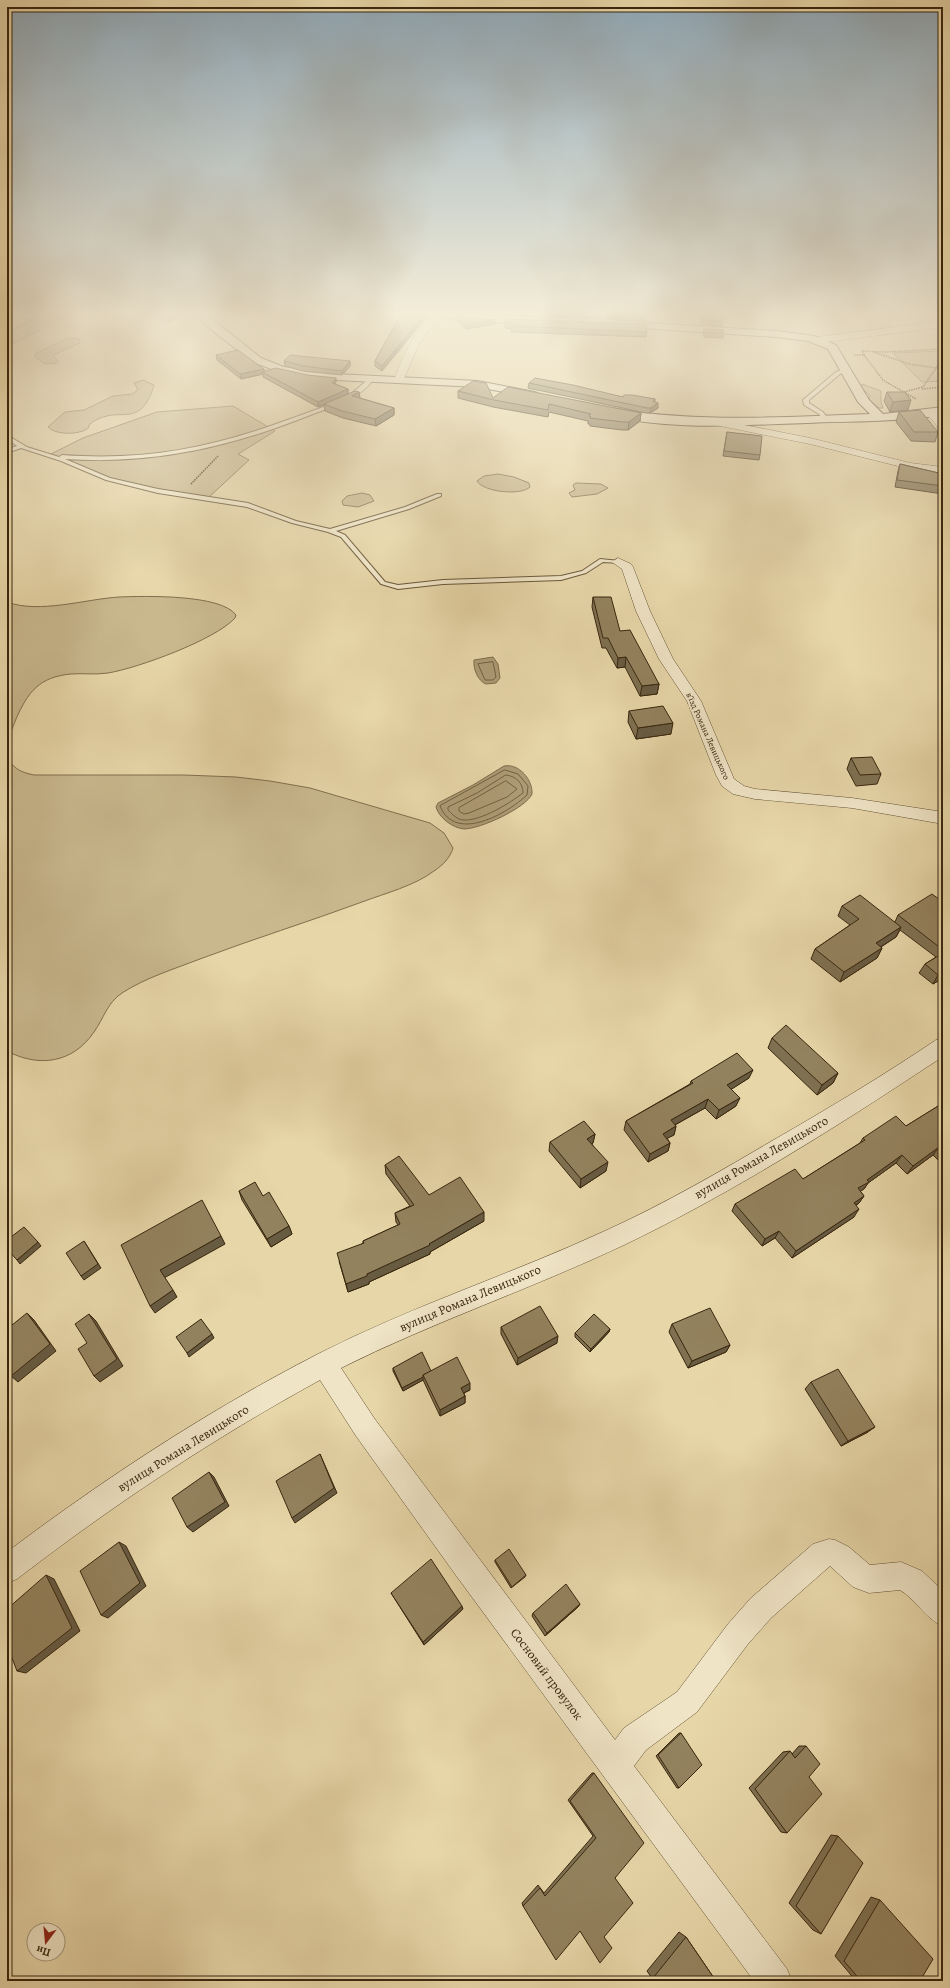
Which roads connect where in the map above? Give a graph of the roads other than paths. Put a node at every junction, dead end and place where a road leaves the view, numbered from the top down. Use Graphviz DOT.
graph roads {
  1 [pos="326,407"];
  2 [pos="811,407"];
  3 [pos="869,407"];
  4 [pos="600,409"];
  5 [pos="937,413"];
  6 [pos="880,418"];
  7 [pos="825,419"];
  8 [pos="714,422"];
  9 [pos="943,430"];
  10 [pos="7,437"];
  11 [pos="21,446"];
  12 [pos="7,451"];
  13 [pos="54,457"];
  14 [pos="943,470"];
  15 [pos="439,495"];
  16 [pos="330,531"];
  17 [pos="618,562"];
  18 [pos="943,818"];
  19 [pos="943,1046"];
  20 [pos="324,1364"];
  21 [pos="7,1569"];
  22 [pos="943,1612"];
  23 [pos="617,1767"];
  24 [pos="775,1981"];
  1 -- 13 [label="lane"];
  2 -- 7 [label="lane"];
  3 -- 6 [label="street"];
  4 -- 8 [label="street"];
  5 -- 6 [label="street"];
  5 -- 9 [label="street"];
  6 -- 7 [label="street"];
  7 -- 8 [label="street"];
  8 -- 14 [label="street"];
  10 -- 11 [label="lane"];
  11 -- 12 [label="lane"];
  11 -- 13 [label="lane"];
  13 -- 16 [label="lane"];
  15 -- 16 [label="lane"];
  16 -- 17 [label="lane"];
  17 -- 18 [label="street, в’їзд Романа Левицького"];
  19 -- 20 [label="street, вулиця Романа Левицького"];
  20 -- 21 [label="street, вулиця Романа Левицького"];
  20 -- 23 [label="street, Сосновий провулок"];
  22 -- 23 [label="street"];
  23 -- 24 [label="street, Сосновий провулок"];
}
